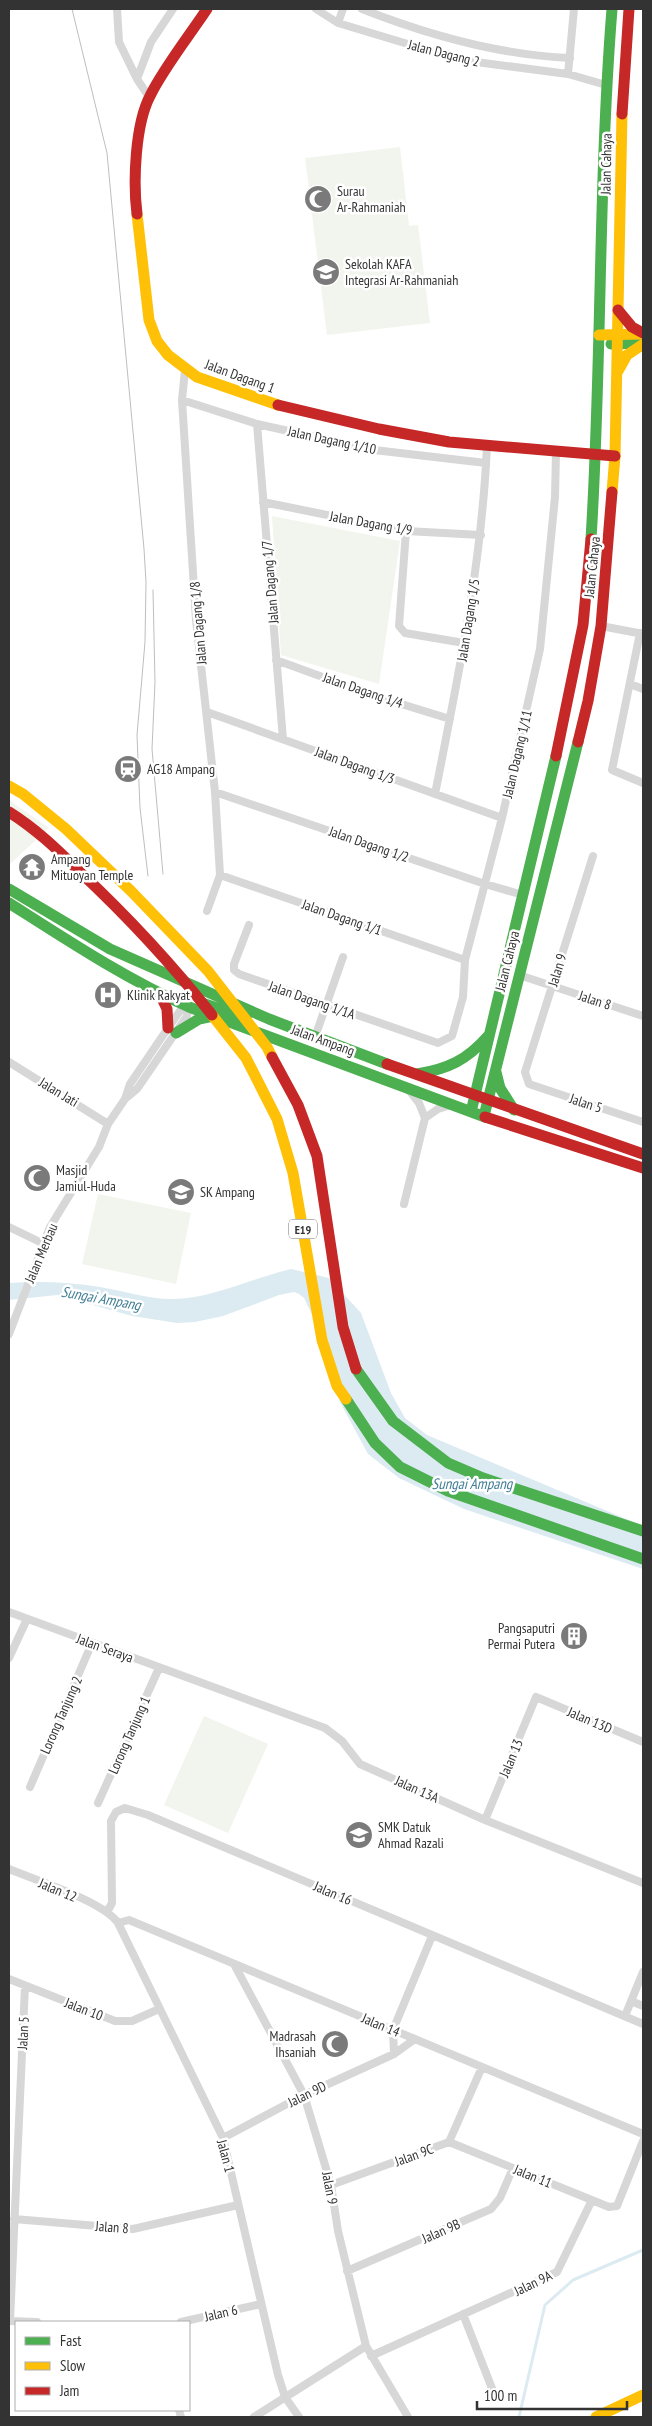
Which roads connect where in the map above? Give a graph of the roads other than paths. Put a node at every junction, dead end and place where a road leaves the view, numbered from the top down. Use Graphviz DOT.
graph roads {
  1 [pos="118,9"];
  2 [pos="173,9"];
  3 [pos="207,9"];
  4 [pos="316,9"];
  5 [pos="342,9"];
  6 [pos="362,9"];
  7 [pos="574,9"];
  8 [pos="612,9"];
  9 [pos="629,9"];
  10 [pos="338,23"];
  11 [pos="570,58"];
  12 [pos="568,74"];
  13 [pos="137,79"];
  14 [pos="606,85"];
  15 [pos="149,97"];
  16 [pos="618,308"];
  17 [pos="643,333"];
  18 [pos="599,339"];
  19 [pos="617,339"];
  20 [pos="643,344"];
  21 [pos="185,370"];
  22 [pos="617,375"];
  23 [pos="182,400"];
  24 [pos="258,424"];
  25 [pos="487,445"];
  26 [pos="556,451"];
  27 [pos="596,455"];
  28 [pos="615,456"];
  29 [pos="486,463"];
  30 [pos="263,502"];
  31 [pos="406,531"];
  32 [pos="481,535"];
  33 [pos="601,626"];
  34 [pos="641,634"];
  35 [pos="464,643"];
  36 [pos="276,660"];
  37 [pos="630,684"];
  38 [pos="643,689"];
  39 [pos="207,712"];
  40 [pos="450,719"];
  41 [pos="283,739"];
  42 [pos="643,783"];
  43 [pos="9,786"];
  44 [pos="215,792"];
  45 [pos="435,794"];
  46 [pos="9,812"];
  47 [pos="502,818"];
  48 [pos="87,855"];
  49 [pos="593,856"];
  50 [pos="220,875"];
  51 [pos="485,884"];
  52 [pos="9,888"];
  53 [pos="523,895"];
  54 [pos="9,902"];
  55 [pos="207,911"];
  56 [pos="249,925"];
  57 [pos="344,957"];
  58 [pos="465,960"];
  59 [pos="519,975"];
  60 [pos="181,981"];
  61 [pos="552,986"];
  62 [pos="160,994"];
  63 [pos="326,1005"];
  64 [pos="189,1007"];
  65 [pos="213,1016"];
  66 [pos="643,1016"];
  67 [pos="269,1019"];
  68 [pos="172,1030"];
  69 [pos="490,1034"];
  70 [pos="315,1037"];
  71 [pos="438,1043"];
  72 [pos="9,1062"];
  73 [pos="495,1070"];
  74 [pos="416,1075"];
  75 [pos="529,1084"];
  76 [pos="406,1086"];
  77 [pos="475,1096"];
  78 [pos="488,1101"];
  79 [pos="455,1105"];
  80 [pos="514,1110"];
  81 [pos="471,1112"];
  82 [pos="484,1116"];
  83 [pos="425,1118"];
  84 [pos="643,1122"];
  85 [pos="108,1124"];
  86 [pos="643,1154"];
  87 [pos="643,1168"];
  88 [pos="404,1204"];
  89 [pos="9,1227"];
  90 [pos="42,1243"];
  91 [pos="9,1334"];
  92 [pos="643,1531"];
  93 [pos="643,1559"];
  94 [pos="9,1612"];
  95 [pos="27,1619"];
  96 [pos="92,1643"];
  97 [pos="9,1658"];
  98 [pos="159,1668"];
  99 [pos="202,1682"];
  100 [pos="536,1697"];
  101 [pos="643,1742"];
  102 [pos="30,1787"];
  103 [pos="98,1803"];
  104 [pos="485,1820"];
  105 [pos="9,1869"];
  106 [pos="643,1883"];
  107 [pos="107,1912"];
  108 [pos="118,1923"];
  109 [pos="432,1936"];
  110 [pos="234,1964"];
  111 [pos="643,1972"];
  112 [pos="9,1980"];
  113 [pos="25,1986"];
  114 [pos="631,2001"];
  115 [pos="643,2006"];
  116 [pos="159,2008"];
  117 [pos="624,2016"];
  118 [pos="643,2024"];
  119 [pos="393,2030"];
  120 [pos="415,2039"];
  121 [pos="394,2054"];
  122 [pos="482,2067"];
  123 [pos="304,2095"];
  124 [pos="643,2134"];
  125 [pos="223,2138"];
  126 [pos="643,2141"];
  127 [pos="449,2142"];
  128 [pos="513,2168"];
  129 [pos="331,2185"];
  130 [pos="592,2200"];
  131 [pos="238,2205"];
  132 [pos="14,2219"];
  133 [pos="347,2271"];
  134 [pos="261,2304"];
  135 [pos="463,2314"];
  136 [pos="9,2321"];
  137 [pos="185,2321"];
  138 [pos="366,2346"];
  139 [pos="371,2356"];
  140 [pos="493,2391"];
  141 [pos="643,2396"];
  142 [pos="285,2397"];
  143 [pos="254,2417"];
  144 [pos="299,2417"];
  145 [pos="408,2417"];
  146 [pos="596,2417"];
  1 -- 13 [label="street"];
  2 -- 13 [label="street"];
  3 -- 15 [label="main road, Jalan Dagang 1"];
  4 -- 10 [label="street, Jalan Dagang 2"];
  5 -- 10 [label="street"];
  6 -- 11 [label="street"];
  7 -- 11 [label="street"];
  8 -- 14 [label="main road, Jalan Cahaya"];
  9 -- 16 [label="main road, Jalan Cahaya"];
  10 -- 12 [label="street, Jalan Dagang 2"];
  11 -- 12 [label="street"];
  12 -- 14 [label="street, Jalan Dagang 2"];
  13 -- 15 [label="street"];
  14 -- 18 [label="main road, Jalan Cahaya"];
  15 -- 21 [label="main road, Jalan Dagang 1"];
  16 -- 17 [label="main road"];
  16 -- 19 [label="main road, Jalan Cahaya"];
  17 -- 19 [label="main road"];
  18 -- 19 [label="main road"];
  18 -- 27 [label="main road, Jalan Cahaya"];
  19 -- 20 [label="main road"];
  19 -- 22 [label="main road, Jalan Cahaya"];
  20 -- 22 [label="main road"];
  21 -- 23 [label="street, Jalan Dagang 1/8"];
  21 -- 25 [label="main road, Jalan Dagang 1"];
  22 -- 28 [label="main road, Jalan Cahaya"];
  23 -- 24 [label="street, Jalan Dagang 1/10"];
  23 -- 39 [label="street, Jalan Dagang 1/8"];
  24 -- 29 [label="street, Jalan Dagang 1/10"];
  24 -- 30 [label="street, Jalan Dagang 1/7"];
  25 -- 26 [label="main road, Jalan Dagang 1"];
  25 -- 29 [label="street, Jalan Dagang 1/5"];
  26 -- 27 [label="main road, Jalan Dagang 1"];
  26 -- 47 [label="street, Jalan Dagang 1/11"];
  27 -- 28 [label="main road, Jalan Dagang 1"];
  27 -- 53 [label="main road, Jalan Cahaya"];
  28 -- 33 [label="main road, Jalan Cahaya"];
  29 -- 32 [label="street, Jalan Dagang 1/5"];
  30 -- 31 [label="street, Jalan Dagang 1/9"];
  30 -- 36 [label="street, Jalan Dagang 1/7"];
  31 -- 32 [label="street, Jalan Dagang 1/9"];
  31 -- 35 [label="street"];
  32 -- 35 [label="street, Jalan Dagang 1/5"];
  33 -- 34 [label="street"];
  33 -- 59 [label="main road, Jalan Cahaya"];
  34 -- 37 [label="street"];
  35 -- 40 [label="street, Jalan Dagang 1/5"];
  36 -- 40 [label="street, Jalan Dagang 1/4"];
  36 -- 41 [label="street, Jalan Dagang 1/7"];
  37 -- 38 [label="street"];
  37 -- 42 [label="street"];
  39 -- 41 [label="street, Jalan Dagang 1/3"];
  39 -- 44 [label="street, Jalan Dagang 1/8"];
  40 -- 45 [label="street, Jalan Dagang 1/5"];
  41 -- 45 [label="street, Jalan Dagang 1/3"];
  43 -- 48 [label="street"];
  43 -- 92 [label="main road, E19, bridge"];
  44 -- 50 [label="street, Jalan Dagang 1/8"];
  44 -- 51 [label="street, Jalan Dagang 1/2"];
  45 -- 47 [label="street, Jalan Dagang 1/3"];
  46 -- 93 [label="main road, E19, bridge"];
  47 -- 51 [label="street, Jalan Dagang 1/11"];
  49 -- 61 [label="street, Jalan 9"];
  50 -- 55 [label="street"];
  50 -- 58 [label="street, Jalan Dagang 1/1"];
  51 -- 53 [label="street, Jalan Dagang 1/2"];
  51 -- 58 [label="street, Jalan Dagang 1/11"];
  52 -- 60 [label="main road, Jalan Ampang"];
  53 -- 69 [label="main road, Jalan Cahaya"];
  54 -- 62 [label="main road, Jalan Ampang"];
  56 -- 63 [label="street, Jalan Dagang 1/1A"];
  57 -- 63 [label="street"];
  58 -- 71 [label="street, Jalan Dagang 1/11"];
  59 -- 61 [label="street, Jalan 8"];
  59 -- 73 [label="main road, Jalan Cahaya"];
  60 -- 64 [label="main road"];
  60 -- 67 [label="main road, Jalan Ampang"];
  61 -- 66 [label="street, Jalan 8"];
  61 -- 75 [label="street, Jalan 9"];
  62 -- 64 [label="main road, Jalan Ampang"];
  62 -- 68 [label="main road"];
  63 -- 70 [label="street"];
  63 -- 71 [label="street, Jalan Dagang 1/1A"];
  64 -- 65 [label="main road, Jalan Ampang"];
  64 -- 67 [label="main road"];
  64 -- 68 [label="street, Jalan Merbau"];
  65 -- 68 [label="main road"];
  65 -- 76 [label="main road, Jalan Ampang"];
  67 -- 70 [label="main road, Jalan Ampang"];
  68 -- 85 [label="street, Jalan Merbau"];
  69 -- 74 [label="main road"];
  69 -- 77 [label="main road, Jalan Cahaya"];
  70 -- 74 [label="main road, Jalan Ampang"];
  72 -- 85 [label="street, Jalan Jati"];
  73 -- 78 [label="main road, Jalan Cahaya"];
  73 -- 80 [label="main road"];
  74 -- 77 [label="main road, Jalan Ampang"];
  75 -- 84 [label="street, Jalan 5"];
  76 -- 79 [label="main road, Jalan Ampang"];
  76 -- 83 [label="street"];
  77 -- 78 [label="main road, Jalan Ampang"];
  77 -- 81 [label="main road, Jalan Cahaya"];
  78 -- 80 [label="main road, Jalan Ampang"];
  78 -- 82 [label="main road, Jalan Cahaya"];
  79 -- 81 [label="main road, Jalan Ampang"];
  79 -- 83 [label="street"];
  80 -- 86 [label="main road, Jalan Ampang"];
  81 -- 82 [label="main road, Jalan Ampang"];
  82 -- 87 [label="main road, Jalan Ampang"];
  83 -- 88 [label="street"];
  85 -- 90 [label="street, Jalan Merbau"];
  89 -- 90 [label="street"];
  90 -- 91 [label="street, Jalan Merbau"];
  94 -- 95 [label="street, Jalan Seraya"];
  95 -- 96 [label="street, Jalan Seraya"];
  95 -- 97 [label="street"];
  96 -- 98 [label="street, Jalan Seraya"];
  96 -- 102 [label="street, Lorong Tanjung 2"];
  98 -- 99 [label="street, Jalan Seraya"];
  98 -- 103 [label="street, Lorong Tanjung 1"];
  99 -- 104 [label="street, Jalan 13A"];
  100 -- 101 [label="street, Jalan 13D"];
  100 -- 104 [label="street, Jalan 13"];
  104 -- 106 [label="street, Jalan 13A"];
  105 -- 107 [label="street, Jalan 12"];
  107 -- 108 [label="street, Jalan 1"];
  107 -- 109 [label="street, Jalan 16"];
  108 -- 110 [label="street, Jalan 14"];
  108 -- 116 [label="street, Jalan 1"];
  109 -- 117 [label="street, Jalan 16"];
  109 -- 119 [label="street"];
  110 -- 119 [label="street, Jalan 14"];
  110 -- 123 [label="street, Jalan 9"];
  111 -- 114 [label="street"];
  112 -- 113 [label="street, Jalan 10"];
  113 -- 116 [label="street, Jalan 10"];
  113 -- 132 [label="street, Jalan 5"];
  114 -- 115 [label="street"];
  114 -- 117 [label="street"];
  116 -- 125 [label="street, Jalan 1"];
  117 -- 118 [label="street, Jalan 16"];
  119 -- 120 [label="street, Jalan 14"];
  119 -- 121 [label="street"];
  120 -- 121 [label="street, Jalan 9D"];
  120 -- 122 [label="street, Jalan 14"];
  121 -- 123 [label="street, Jalan 9D"];
  122 -- 124 [label="street, Jalan 14"];
  122 -- 127 [label="street, Jalan 9C"];
  123 -- 125 [label="street, Jalan 9D"];
  123 -- 129 [label="street, Jalan 9"];
  125 -- 131 [label="street, Jalan 1"];
  126 -- 130 [label="street, Jalan 11"];
  127 -- 128 [label="street, Jalan 11"];
  127 -- 129 [label="street, Jalan 9C"];
  128 -- 130 [label="street, Jalan 11"];
  128 -- 133 [label="street, Jalan 9B"];
  129 -- 133 [label="street, Jalan 9"];
  130 -- 135 [label="street, Jalan 9A"];
  131 -- 132 [label="street, Jalan 8"];
  131 -- 134 [label="street, Jalan 1"];
  132 -- 136 [label="street, Jalan 5"];
  133 -- 138 [label="street, Jalan 9"];
  134 -- 137 [label="street, Jalan 6"];
  134 -- 142 [label="street, Jalan 1"];
  135 -- 139 [label="street, Jalan 9A"];
  135 -- 140 [label="street"];
  138 -- 139 [label="street, Jalan 9"];
  138 -- 142 [label="street"];
  139 -- 145 [label="street, Jalan 9"];
  141 -- 146 [label="main road"];
  142 -- 143 [label="street"];
  142 -- 144 [label="street, Jalan 1"];
}
